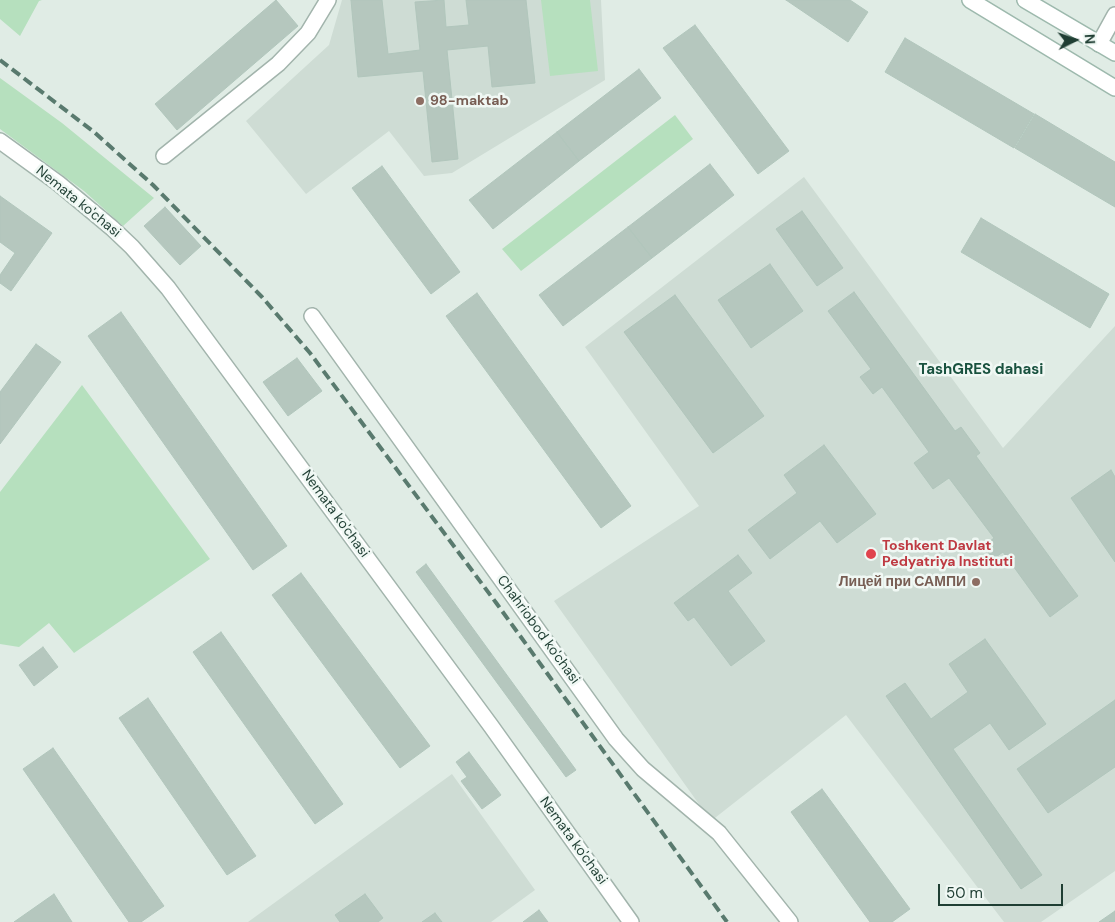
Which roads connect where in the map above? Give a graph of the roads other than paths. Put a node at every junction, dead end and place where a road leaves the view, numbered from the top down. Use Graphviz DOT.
graph roads {
  1 [pos="328,0"];
  2 [pos="970,0"];
  3 [pos="1025,0"];
  4 [pos="1115,16"];
  5 [pos="1099,44"];
  6 [pos="1115,53"];
  7 [pos="1115,88"];
  8 [pos="0,141"];
  9 [pos="164,156"];
  10 [pos="312,316"];
  11 [pos="631,922"];
  12 [pos="790,922"];
  1 -- 9 [label="street"];
  2 -- 7 [label="street"];
  3 -- 5 [label="street"];
  4 -- 5 [label="street"];
  5 -- 6 [label="street"];
  8 -- 11 [label="street, Nemata ko'chasi"];
  10 -- 12 [label="street, Chahriobod ko'chasi"];
}
